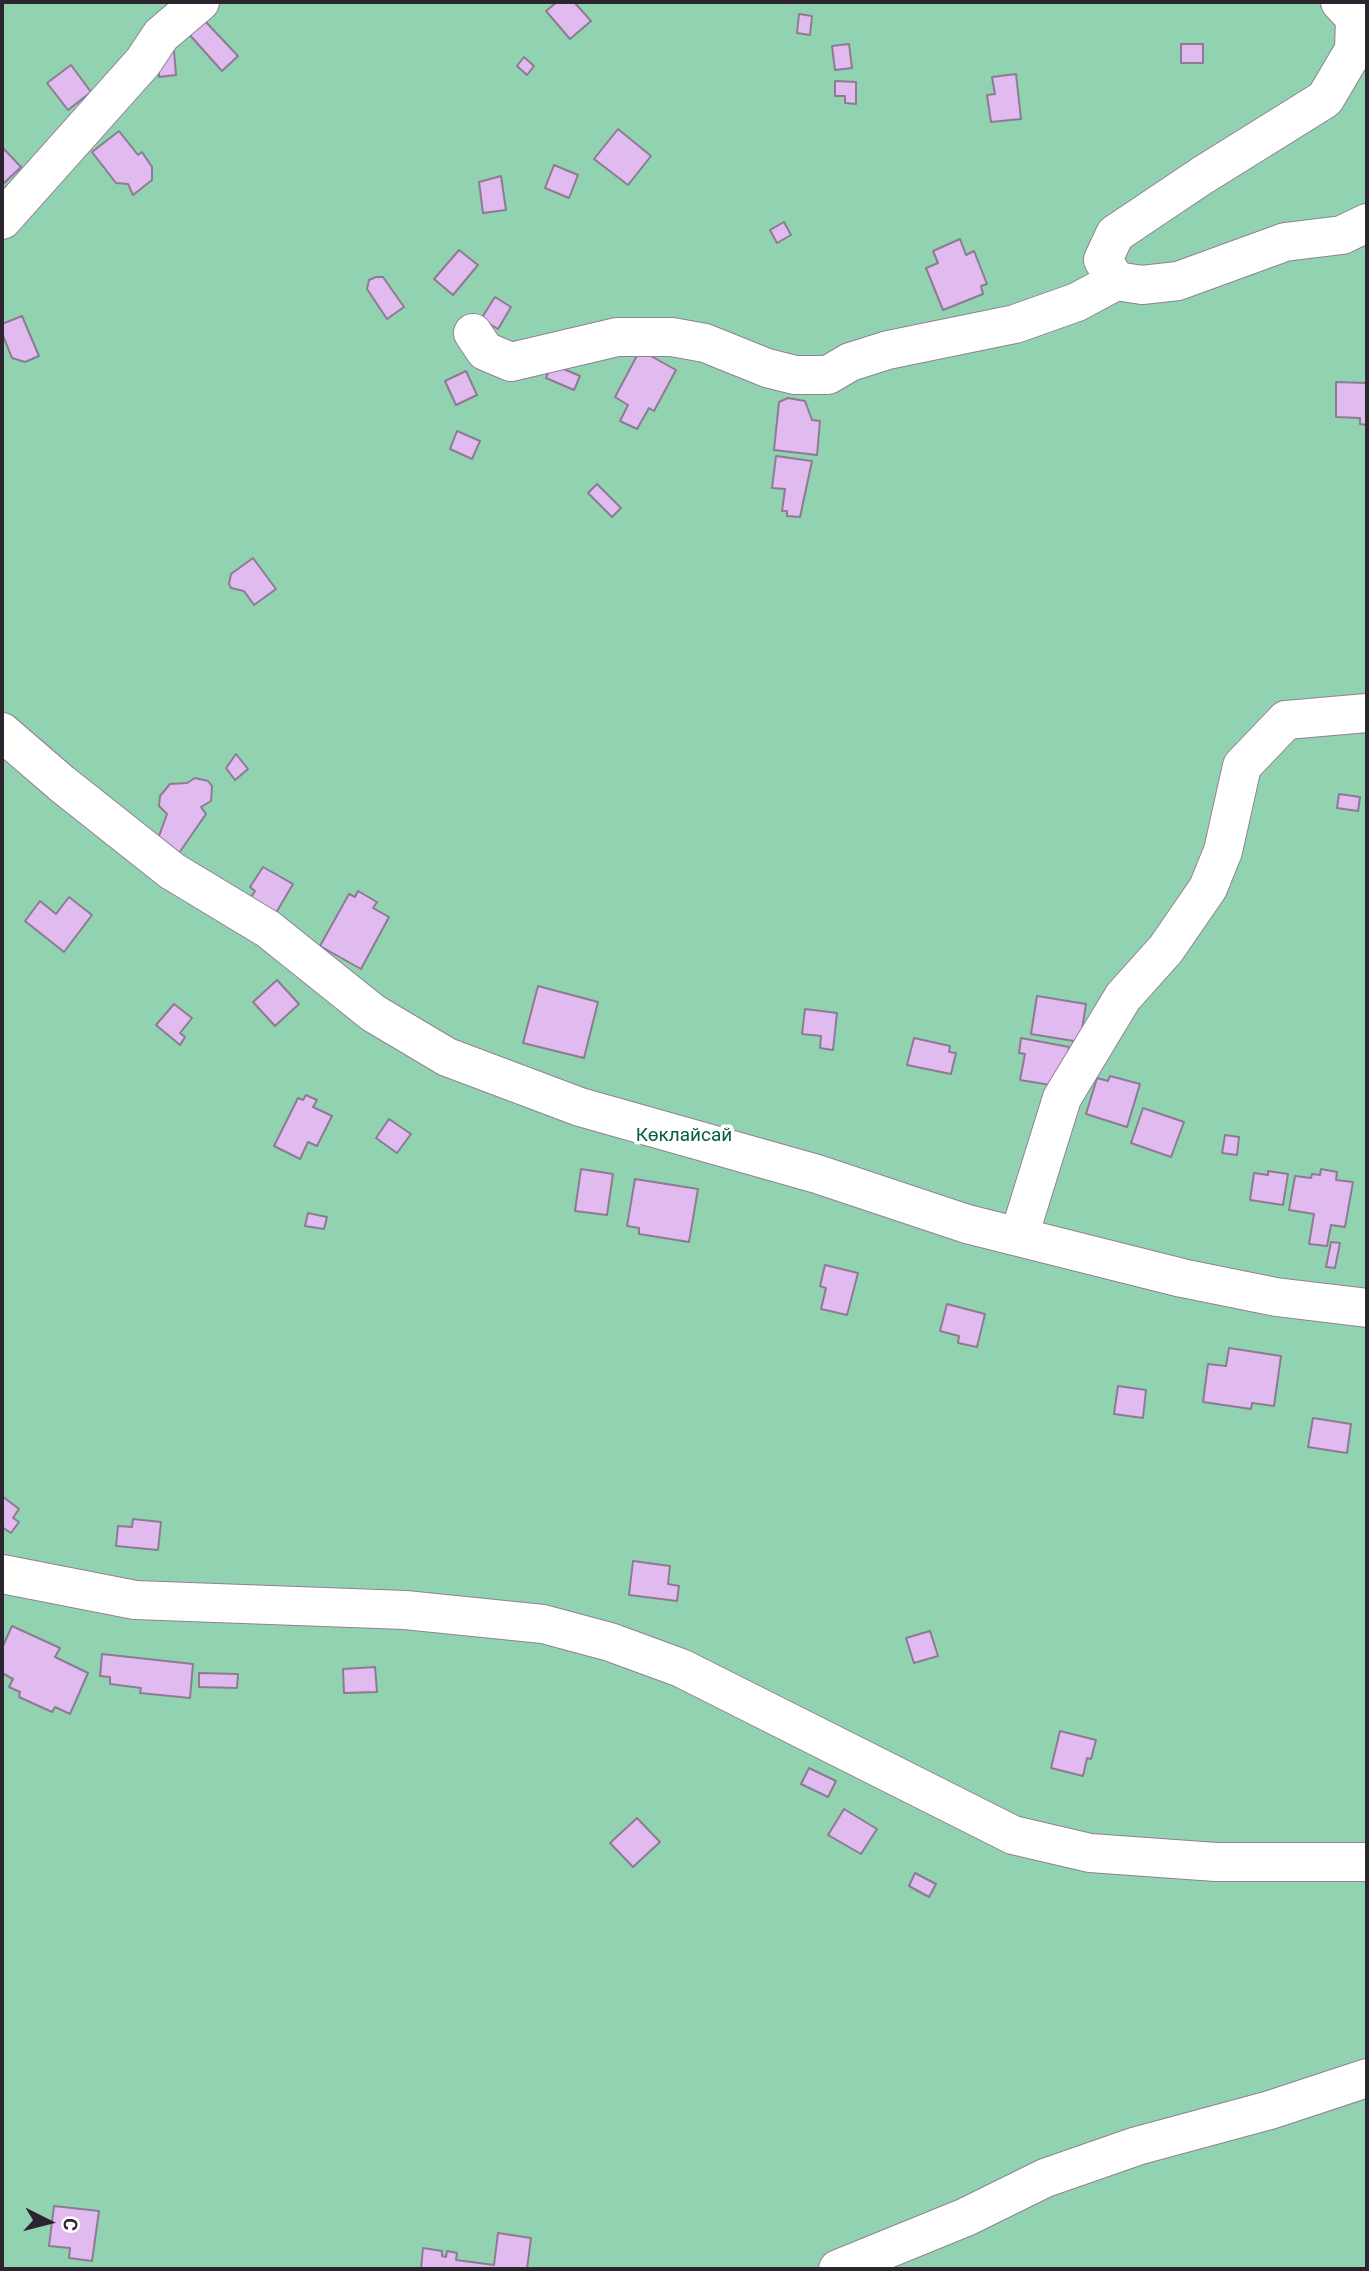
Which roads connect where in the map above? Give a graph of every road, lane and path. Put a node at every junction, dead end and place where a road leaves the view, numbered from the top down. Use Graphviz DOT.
graph roads {
  1 [pos="201,2"];
  2 [pos="1340,2"];
  3 [pos="2,220"];
  4 [pos="1367,223"];
  5 [pos="1116,281"];
  6 [pos="473,333"];
  7 [pos="1367,713"];
  8 [pos="2,732"];
  9 [pos="1019,1236"];
  10 [pos="1367,1308"];
  11 [pos="2,1574"];
  12 [pos="1367,1863"];
  13 [pos="1367,2078"];
  14 [pos="838,2269"];
  1 -- 3 [label="street"];
  2 -- 5 [label="street"];
  4 -- 5 [label="street"];
  5 -- 6 [label="street"];
  7 -- 9 [label="street"];
  8 -- 9 [label="street"];
  9 -- 10 [label="street"];
  11 -- 12 [label="street"];
  13 -- 14 [label="street"];
}
